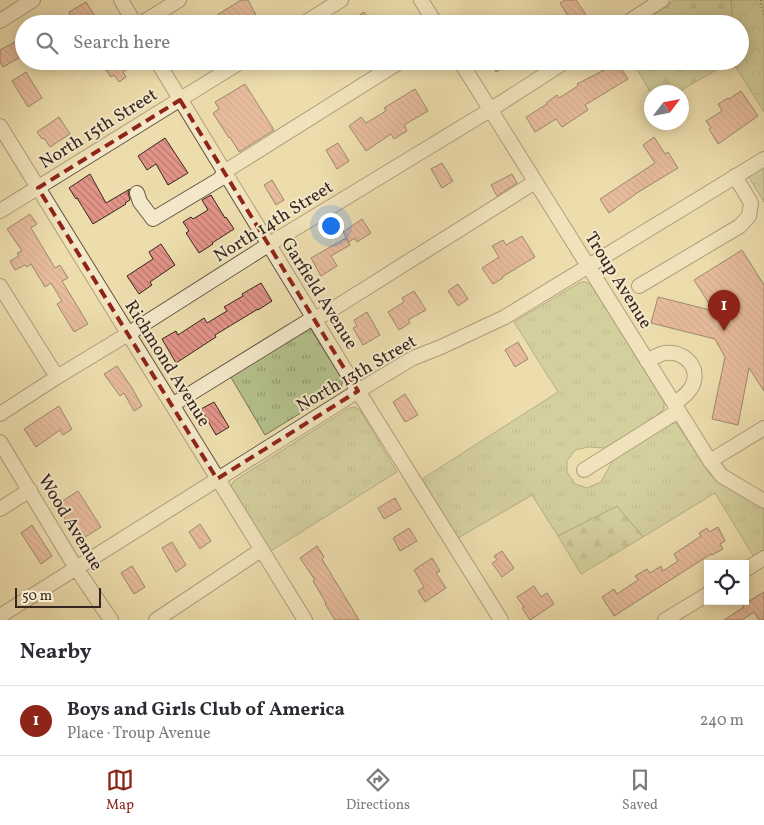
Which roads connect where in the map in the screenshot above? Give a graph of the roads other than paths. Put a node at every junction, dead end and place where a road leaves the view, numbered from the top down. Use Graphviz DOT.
graph roads {
  1 [pos="121,0"];
  2 [pos="178,0"];
  3 [pos="341,0"];
  4 [pos="421,0"];
  5 [pos="662,0"];
  6 [pos="25,2"];
  7 [pos="130,15"];
  8 [pos="154,15"];
  9 [pos="317,15"];
  10 [pos="430,15"];
  11 [pos="639,15"];
  12 [pos="0,21"];
  13 [pos="162,70"];
  14 [pos="228,70"];
  15 [pos="387,70"];
  16 [pos="466,70"];
  17 [pos="552,70"];
  18 [pos="180,100"];
  19 [pos="490,110"];
  20 [pos="0,126"];
  21 [pos="764,159"];
  22 [pos="224,172"];
  23 [pos="735,176"];
  24 [pos="535,182"];
  25 [pos="38,188"];
  26 [pos="137,193"];
  27 [pos="0,212"];
  28 [pos="268,244"];
  29 [pos="588,266"];
  30 [pos="0,286"];
  31 [pos="639,286"];
  32 [pos="313,318"];
  33 [pos="128,334"];
  34 [pos="647,361"];
  35 [pos="57,377"];
  36 [pos="358,391"];
  37 [pos="172,405"];
  38 [pos="676,407"];
  39 [pos="0,414"];
  40 [pos="764,428"];
  41 [pos="0,442"];
  42 [pos="710,462"];
  43 [pos="584,470"];
  44 [pos="217,479"];
  45 [pos="30,490"];
  46 [pos="764,500"];
  47 [pos="0,509"];
  48 [pos="261,550"];
  49 [pos="764,558"];
  50 [pos="749,567"];
  51 [pos="76,568"];
  52 [pos="704,596"];
  53 [pos="0,616"];
  54 [pos="111,620"];
  55 [pos="156,620"];
  56 [pos="305,620"];
  57 [pos="501,620"];
  58 [pos="665,620"];
  1 -- 7 [label="street"];
  2 -- 8 [label="street"];
  3 -- 9 [label="street"];
  4 -- 10 [label="street"];
  5 -- 11 [label="street"];
  6 -- 12 [label="street"];
  13 -- 18 [label="street, Garfield Avenue"];
  14 -- 18 [label="street, North 15th Street"];
  15 -- 22 [label="street"];
  16 -- 19 [label="street, Troup Avenue"];
  17 -- 19 [label="street, North 14th Street"];
  18 -- 22 [label="street, Garfield Avenue"];
  18 -- 25 [label="street, North 15th Street"];
  19 -- 24 [label="street, Troup Avenue"];
  19 -- 28 [label="street, North 14th Street"];
  20 -- 25 [label="street, Richmond Avenue"];
  21 -- 23 [label="street, North 13th Street"];
  22 -- 26 [label="street"];
  22 -- 28 [label="street, Garfield Avenue"];
  23 -- 29 [label="street, North 13th Street"];
  23 -- 31 [label="street"];
  24 -- 29 [label="street, Troup Avenue"];
  24 -- 32 [label="street"];
  25 -- 27 [label="street, North 15th Street"];
  25 -- 33 [label="street, Richmond Avenue"];
  28 -- 32 [label="street, Garfield Avenue"];
  28 -- 33 [label="street, North 14th Street"];
  29 -- 34 [label="street, Troup Avenue"];
  29 -- 36 [label="street, North 13th Street"];
  30 -- 35 [label="street"];
  32 -- 36 [label="street, Garfield Avenue"];
  32 -- 37 [label="street"];
  33 -- 35 [label="street, North 14th Street"];
  33 -- 37 [label="street, Richmond Avenue"];
  34 -- 38 [label="street, Troup Avenue"];
  34 -- 38 [label="street"];
  35 -- 39 [label="street, North 14th Street"];
  36 -- 44 [label="street, North 13th Street"];
  36 -- 57 [label="street, Garfield Avenue"];
  37 -- 44 [label="street, Richmond Avenue"];
  38 -- 42 [label="street, Troup Avenue"];
  38 -- 43 [label="street"];
  40 -- 42 [label="street"];
  41 -- 45 [label="street, Wood Avenue"];
  42 -- 46 [label="street, Troup Avenue"];
  44 -- 48 [label="street, Richmond Avenue"];
  44 -- 51 [label="street, North 13th Street"];
  45 -- 47 [label="street"];
  45 -- 51 [label="street, Wood Avenue"];
  48 -- 55 [label="street"];
  48 -- 56 [label="street, Richmond Avenue"];
  49 -- 50 [label="street"];
  51 -- 53 [label="street, North 13th Street"];
  51 -- 54 [label="street, Wood Avenue"];
  52 -- 58 [label="street"];
}
